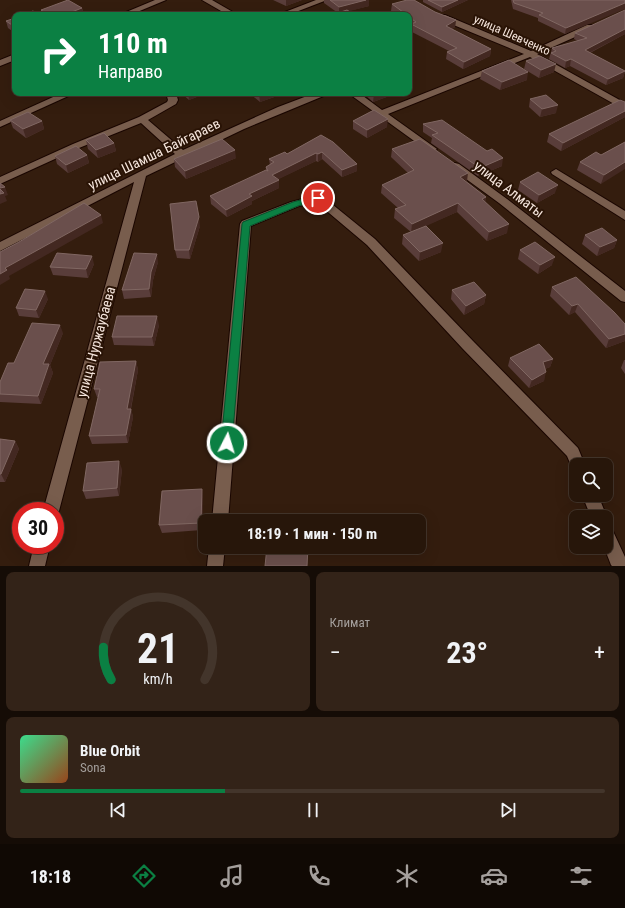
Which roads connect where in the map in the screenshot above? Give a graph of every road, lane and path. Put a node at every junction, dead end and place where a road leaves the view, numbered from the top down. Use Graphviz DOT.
graph roads {
  1 [pos="162,0"];
  2 [pos="206,0"];
  3 [pos="323,0"];
  4 [pos="131,12"];
  5 [pos="228,12"];
  6 [pos="289,12"];
  7 [pos="432,12"];
  8 [pos="596,24"];
  9 [pos="531,54"];
  10 [pos="12,59"];
  11 [pos="0,63"];
  12 [pos="63,96"];
  13 [pos="172,96"];
  14 [pos="315,96"];
  15 [pos="357,96"];
  16 [pos="625,107"];
  17 [pos="382,113"];
  18 [pos="142,119"];
  19 [pos="0,124"];
  20 [pos="181,154"];
  21 [pos="556,172"];
  22 [pos="140,174"];
  23 [pos="0,181"];
  24 [pos="625,216"];
  25 [pos="0,247"];
  26 [pos="625,298"];
  27 [pos="575,458"];
  28 [pos="53,502"];
  29 [pos="221,514"];
  30 [pos="613,550"];
  31 [pos="40,554"];
  32 [pos="216,554"];
  33 [pos="37,566"];
  34 [pos="215,566"];
  35 [pos="622,566"];
  1 -- 4 [label="street"];
  2 -- 5 [label="street"];
  3 -- 6 [label="street"];
  7 -- 9 [label="street, улица Шевченко"];
  8 -- 9 [label="street"];
  9 -- 16 [label="street, улица Шевченко"];
  9 -- 17 [label="street"];
  10 -- 11 [label="street"];
  12 -- 19 [label="street"];
  13 -- 18 [label="street"];
  14 -- 20 [label="street, улица Шамша Байгараев"];
  15 -- 17 [label="street, улица Алматы"];
  17 -- 26 [label="street, улица Алматы"];
  18 -- 20 [label="street"];
  18 -- 23 [label="street"];
  20 -- 22 [label="street, улица Шамша Байгараев"];
  21 -- 24 [label="street"];
  22 -- 25 [label="street, улица Шамша Байгараев"];
  22 -- 28 [label="street, улица Нуржаубаева"];
  27 -- 29 [label="street"];
  30 -- 35 [label="street"];
  31 -- 33 [label="street"];
  32 -- 34 [label="street"];
}
